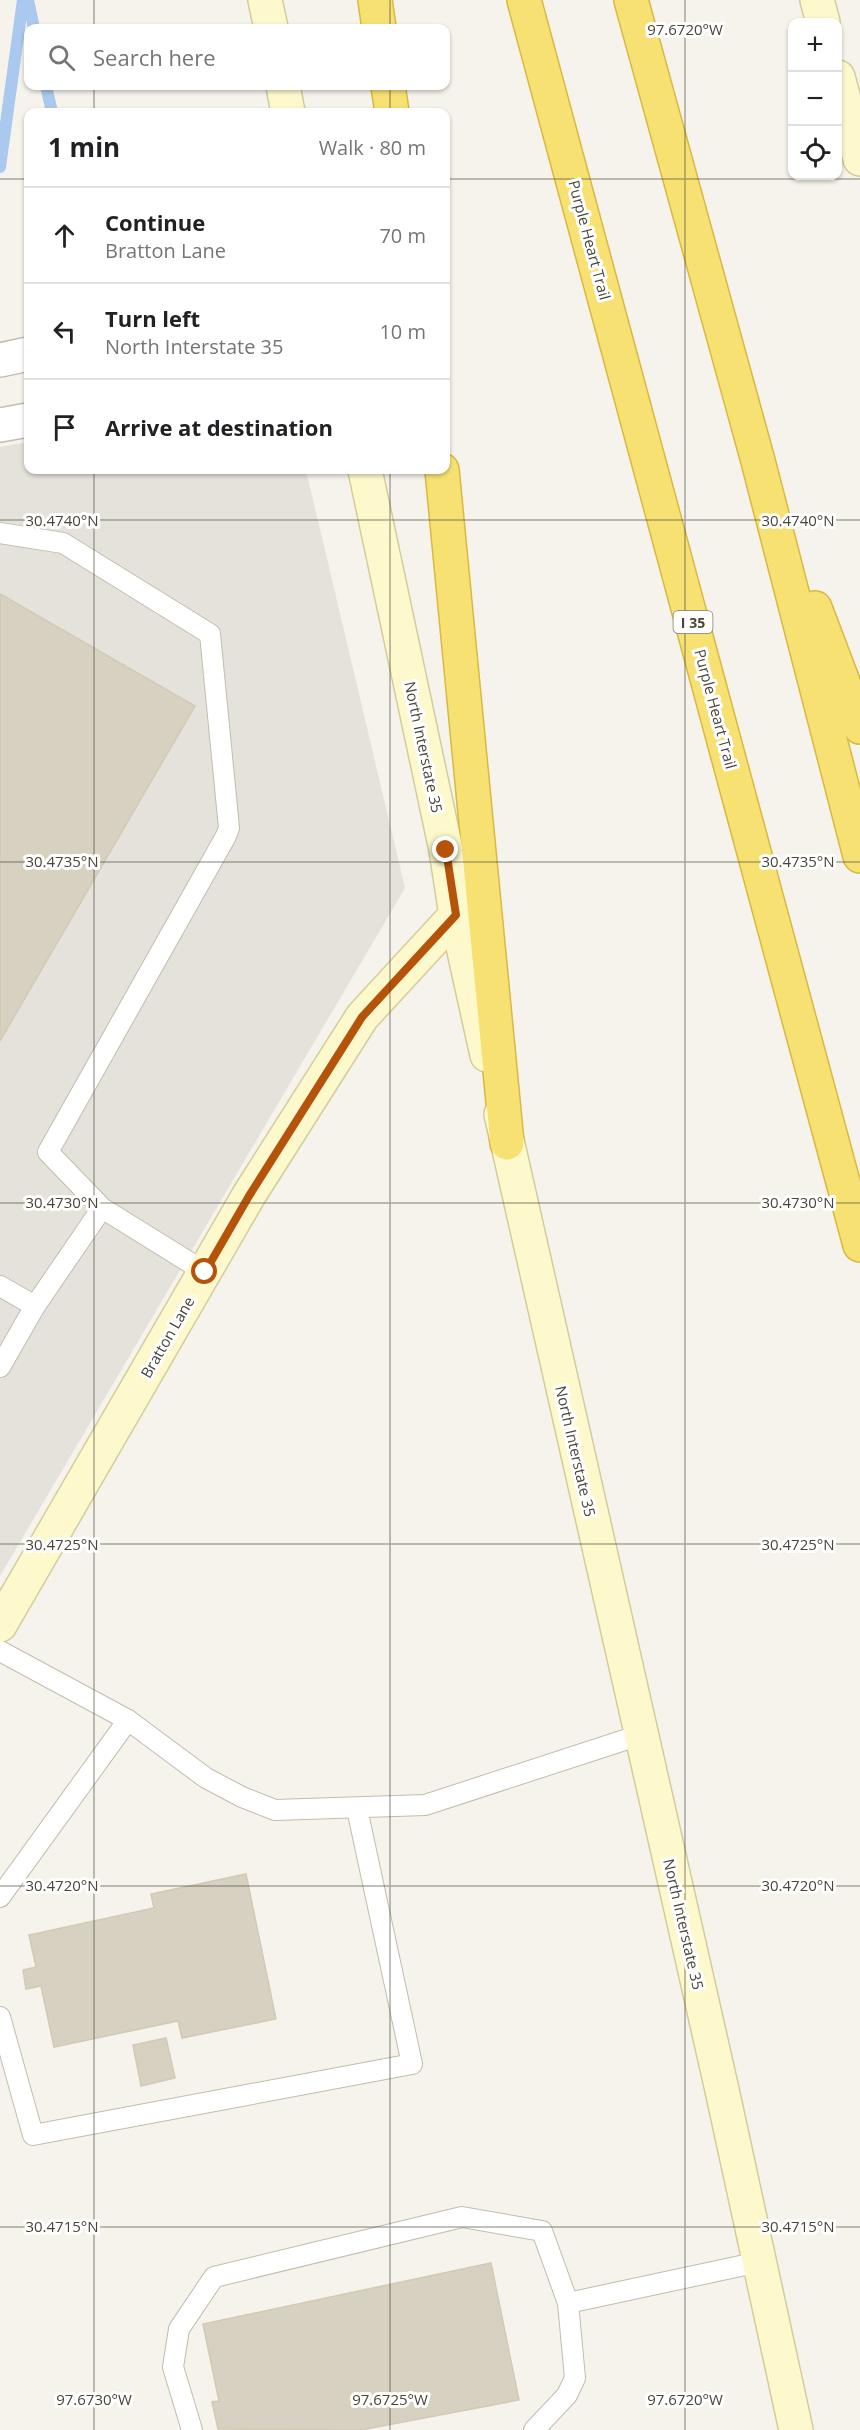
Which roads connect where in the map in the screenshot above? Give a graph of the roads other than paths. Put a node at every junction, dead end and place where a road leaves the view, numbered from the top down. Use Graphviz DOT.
graph roads {
  1 [pos="265,0"];
  2 [pos="375,0"];
  3 [pos="524,0"];
  4 [pos="631,0"];
  5 [pos="817,0"];
  6 [pos="822,18"];
  7 [pos="270,24"];
  8 [pos="378,24"];
  9 [pos="283,90"];
  10 [pos="389,90"];
  11 [pos="842,94"];
  12 [pos="287,108"];
  13 [pos="391,108"];
  14 [pos="858,147"];
  15 [pos="24,355"];
  16 [pos="0,360"];
  17 [pos="24,421"];
  18 [pos="0,425"];
  19 [pos="758,461"];
  20 [pos="366,474"];
  21 [pos="442,474"];
  22 [pos="0,533"];
  23 [pos="860,727"];
  24 [pos="860,856"];
  25 [pos="456,915"];
  26 [pos="507,1143"];
  27 [pos="102,1208"];
  28 [pos="860,1245"];
  29 [pos="205,1272"];
  30 [pos="0,1286"];
  31 [pos="35,1306"];
  32 [pos="0,1367"];
  33 [pos="0,1625"];
  34 [pos="0,1651"];
  35 [pos="128,1720"];
  36 [pos="640,1735"];
  37 [pos="357,1809"];
  38 [pos="0,1897"];
  39 [pos="0,2018"];
  40 [pos="759,2262"];
  41 [pos="568,2303"];
  42 [pos="192,2430"];
  43 [pos="534,2430"];
  44 [pos="796,2430"];
  1 -- 7 [label="main road"];
  2 -- 8 [label="highway"];
  3 -- 28 [label="highway, Purple Heart Trail / I 35"];
  4 -- 19 [label="highway"];
  5 -- 6 [label="main road"];
  9 -- 12 [label="main road"];
  10 -- 13 [label="highway"];
  11 -- 14 [label="main road"];
  15 -- 16 [label="street"];
  17 -- 18 [label="street"];
  19 -- 23 [label="highway"];
  19 -- 24 [label="highway"];
  20 -- 25 [label="main road, North Interstate 35"];
  21 -- 26 [label="highway"];
  22 -- 27 [label="lane"];
  25 -- 26 [label="main road, North Interstate 35"];
  25 -- 29 [label="main road, Bratton Lane"];
  26 -- 36 [label="main road, North Interstate 35"];
  27 -- 29 [label="lane"];
  27 -- 31 [label="lane"];
  29 -- 33 [label="main road, Bratton Lane"];
  30 -- 31 [label="lane"];
  31 -- 32 [label="lane"];
  34 -- 35 [label="lane"];
  35 -- 37 [label="lane"];
  35 -- 38 [label="lane"];
  36 -- 37 [label="lane"];
  36 -- 40 [label="main road, North Interstate 35"];
  37 -- 39 [label="lane"];
  40 -- 41 [label="lane"];
  40 -- 44 [label="main road, North Interstate 35"];
  41 -- 42 [label="lane"];
  41 -- 43 [label="lane"];
}
